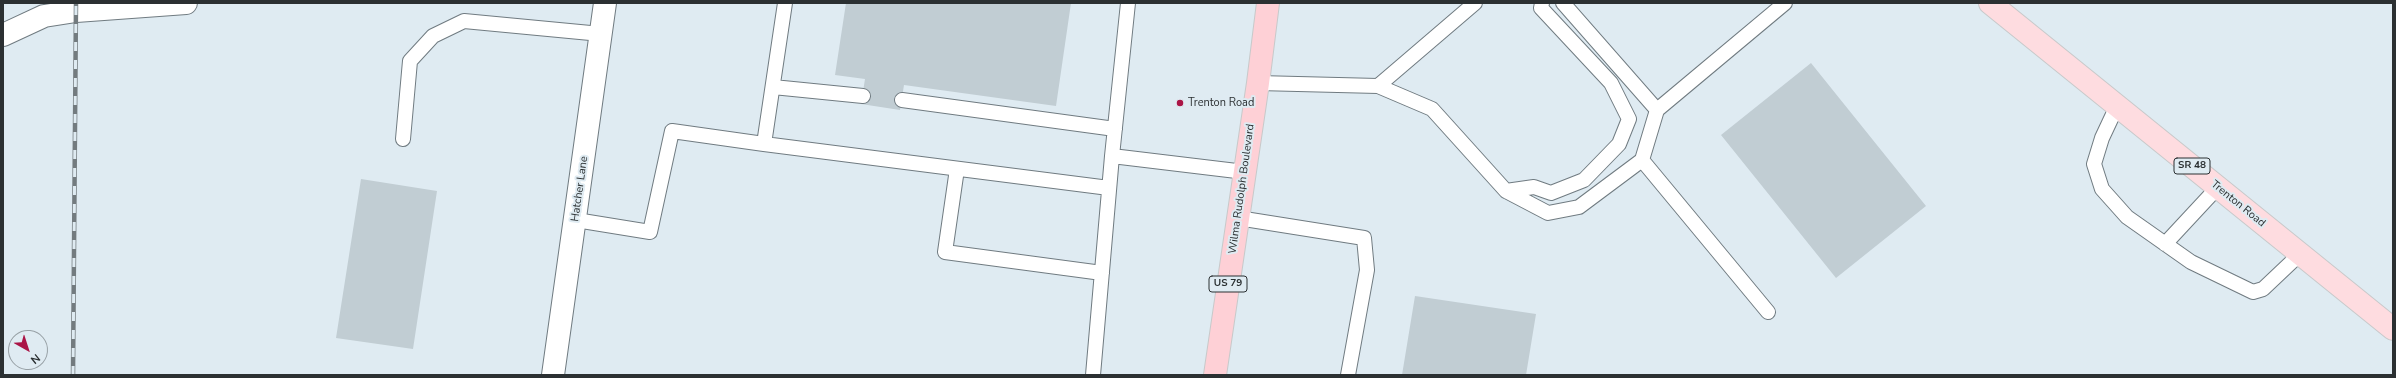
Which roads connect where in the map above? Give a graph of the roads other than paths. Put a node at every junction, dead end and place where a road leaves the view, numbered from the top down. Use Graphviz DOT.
graph roads {
  1 [pos="186,3"];
  2 [pos="605,3"];
  3 [pos="786,3"];
  4 [pos="1128,3"];
  5 [pos="1268,3"];
  6 [pos="1475,3"];
  7 [pos="1542,3"];
  8 [pos="1563,3"];
  9 [pos="1785,3"];
  10 [pos="1990,3"];
  11 [pos="601,34"];
  12 [pos="3,35"];
  13 [pos="1258,82"];
  14 [pos="1378,86"];
  15 [pos="773,87"];
  16 [pos="863,96"];
  17 [pos="902,100"];
  18 [pos="2117,106"];
  19 [pos="1657,110"];
  20 [pos="1115,129"];
  21 [pos="403,139"];
  22 [pos="764,144"];
  23 [pos="1112,156"];
  24 [pos="1642,160"];
  25 [pos="957,169"];
  26 [pos="1245,172"];
  27 [pos="2218,187"];
  28 [pos="1109,188"];
  29 [pos="1506,191"];
  30 [pos="1238,218"];
  31 [pos="576,220"];
  32 [pos="2165,244"];
  33 [pos="2300,254"];
  34 [pos="1102,273"];
  35 [pos="1768,312"];
  36 [pos="2393,329"];
  37 [pos="553,375"];
  38 [pos="1093,375"];
  39 [pos="1215,375"];
  40 [pos="1348,375"];
  1 -- 12 [label="street"];
  2 -- 11 [label="street, Hatcher Lane"];
  3 -- 15 [label="lane"];
  4 -- 20 [label="lane"];
  5 -- 13 [label="highway, Wilma Rudolph Boulevard / US 79"];
  6 -- 14 [label="lane"];
  7 -- 29 [label="lane"];
  8 -- 19 [label="lane"];
  9 -- 19 [label="lane"];
  10 -- 18 [label="main road, Trenton Road / SR 48"];
  11 -- 21 [label="lane"];
  11 -- 31 [label="street, Hatcher Lane"];
  13 -- 14 [label="lane"];
  13 -- 26 [label="highway, Wilma Rudolph Boulevard / US 79"];
  14 -- 29 [label="lane"];
  15 -- 16 [label="lane"];
  15 -- 22 [label="lane"];
  17 -- 20 [label="lane"];
  18 -- 27 [label="main road, Trenton Road / SR 48"];
  18 -- 32 [label="lane"];
  19 -- 24 [label="lane"];
  20 -- 23 [label="lane"];
  22 -- 25 [label="lane"];
  22 -- 31 [label="lane"];
  23 -- 26 [label="lane"];
  23 -- 28 [label="lane"];
  24 -- 29 [label="lane"];
  24 -- 35 [label="lane"];
  25 -- 28 [label="lane"];
  25 -- 34 [label="lane"];
  26 -- 30 [label="highway, Wilma Rudolph Boulevard / US 79"];
  27 -- 32 [label="lane"];
  27 -- 33 [label="main road, Trenton Road / SR 48"];
  28 -- 34 [label="lane"];
  30 -- 39 [label="highway, Wilma Rudolph Boulevard / US 79"];
  30 -- 40 [label="lane"];
  31 -- 37 [label="street, Hatcher Lane"];
  32 -- 33 [label="lane"];
  33 -- 36 [label="main road, Trenton Road / SR 48"];
  34 -- 38 [label="lane"];
}
